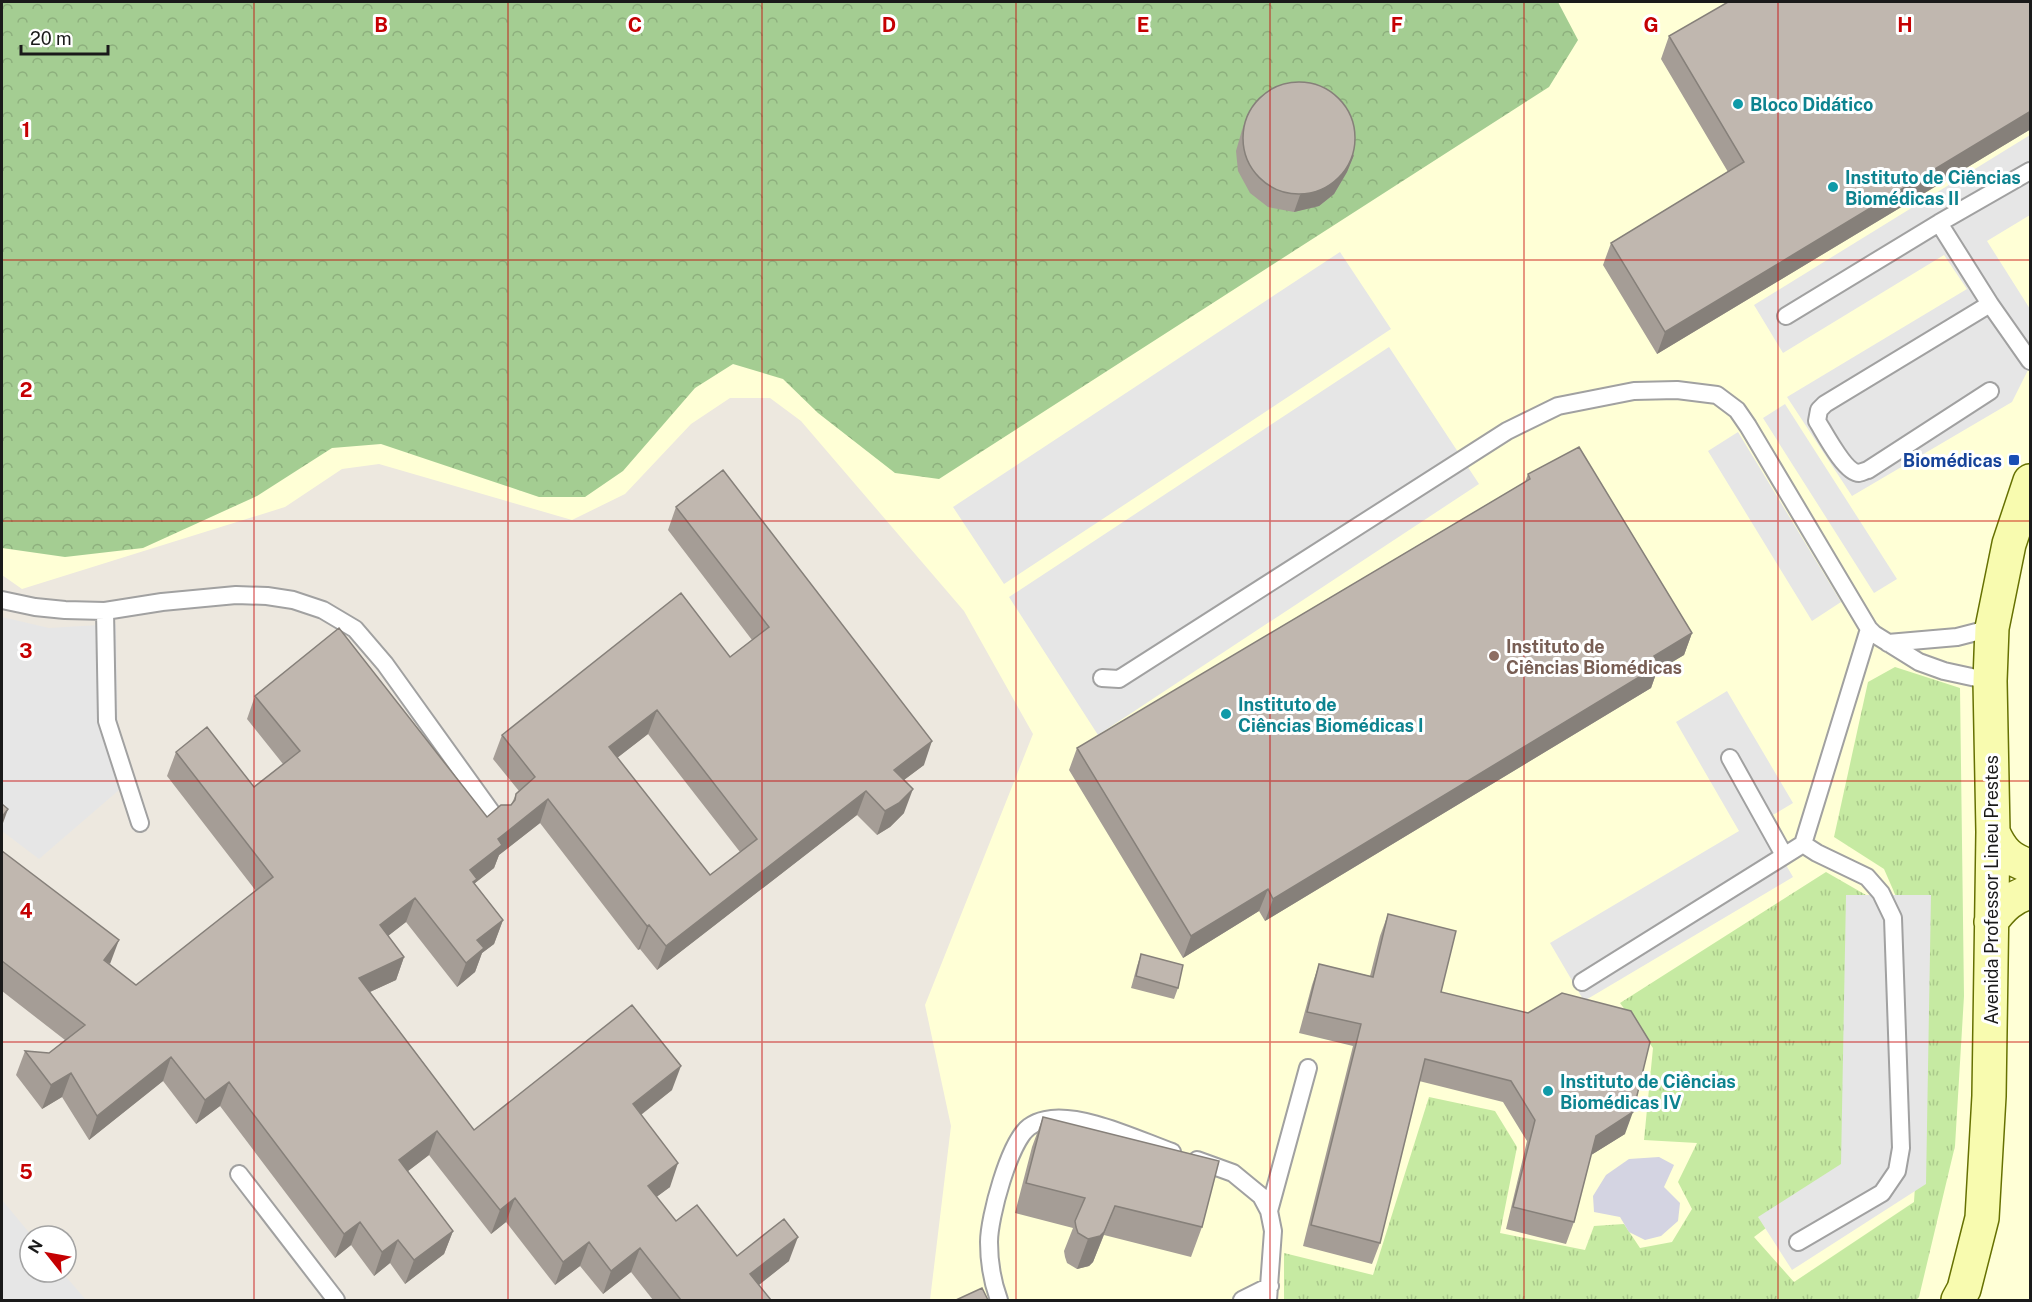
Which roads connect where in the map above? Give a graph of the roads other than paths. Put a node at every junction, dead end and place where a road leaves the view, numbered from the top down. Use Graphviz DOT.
graph roads {
  1 [pos="2031,171"];
  2 [pos="1939,223"];
  3 [pos="1990,304"];
  4 [pos="1786,316"];
  5 [pos="2031,361"];
  6 [pos="1990,391"];
  7 [pos="2031,481"];
  8 [pos="2,600"];
  9 [pos="105,611"];
  10 [pos="1992,628"];
  11 [pos="1869,629"];
  12 [pos="1888,643"];
  13 [pos="1102,678"];
  14 [pos="1990,681"];
  15 [pos="1730,758"];
  16 [pos="497,820"];
  17 [pos="140,823"];
  18 [pos="1993,832"];
  19 [pos="1803,844"];
  20 [pos="1784,855"];
  21 [pos="2031,866"];
  22 [pos="2031,892"];
  23 [pos="1991,922"];
  24 [pos="1582,982"];
  25 [pos="1308,1068"];
  26 [pos="239,1174"];
  27 [pos="1269,1211"];
  28 [pos="1798,1242"];
  29 [pos="1269,1293"];
  30 [pos="336,1300"];
  31 [pos="999,1300"];
  32 [pos="1242,1300"];
  33 [pos="1958,1300"];
  1 -- 2 [label="lane"];
  2 -- 3 [label="lane"];
  2 -- 4 [label="lane"];
  3 -- 5 [label="lane"];
  3 -- 6 [label="lane"];
  7 -- 10 [label="main road, Avenida Professor Lineu Prestes"];
  8 -- 9 [label="lane"];
  9 -- 16 [label="lane"];
  9 -- 17 [label="lane"];
  10 -- 12 [label="lane"];
  10 -- 14 [label="main road, Avenida Professor Lineu Prestes"];
  11 -- 12 [label="lane"];
  11 -- 13 [label="lane"];
  11 -- 19 [label="lane"];
  12 -- 14 [label="lane"];
  14 -- 18 [label="main road, Avenida Professor Lineu Prestes"];
  15 -- 20 [label="lane"];
  18 -- 21 [label="main road"];
  18 -- 23 [label="main road, Avenida Professor Lineu Prestes"];
  19 -- 20 [label="lane"];
  19 -- 28 [label="lane"];
  20 -- 24 [label="lane"];
  22 -- 23 [label="main road"];
  23 -- 33 [label="main road, Avenida Professor Lineu Prestes"];
  25 -- 27 [label="lane"];
  26 -- 30 [label="lane"];
  27 -- 29 [label="lane"];
  27 -- 31 [label="lane"];
  29 -- 32 [label="lane"];
}
